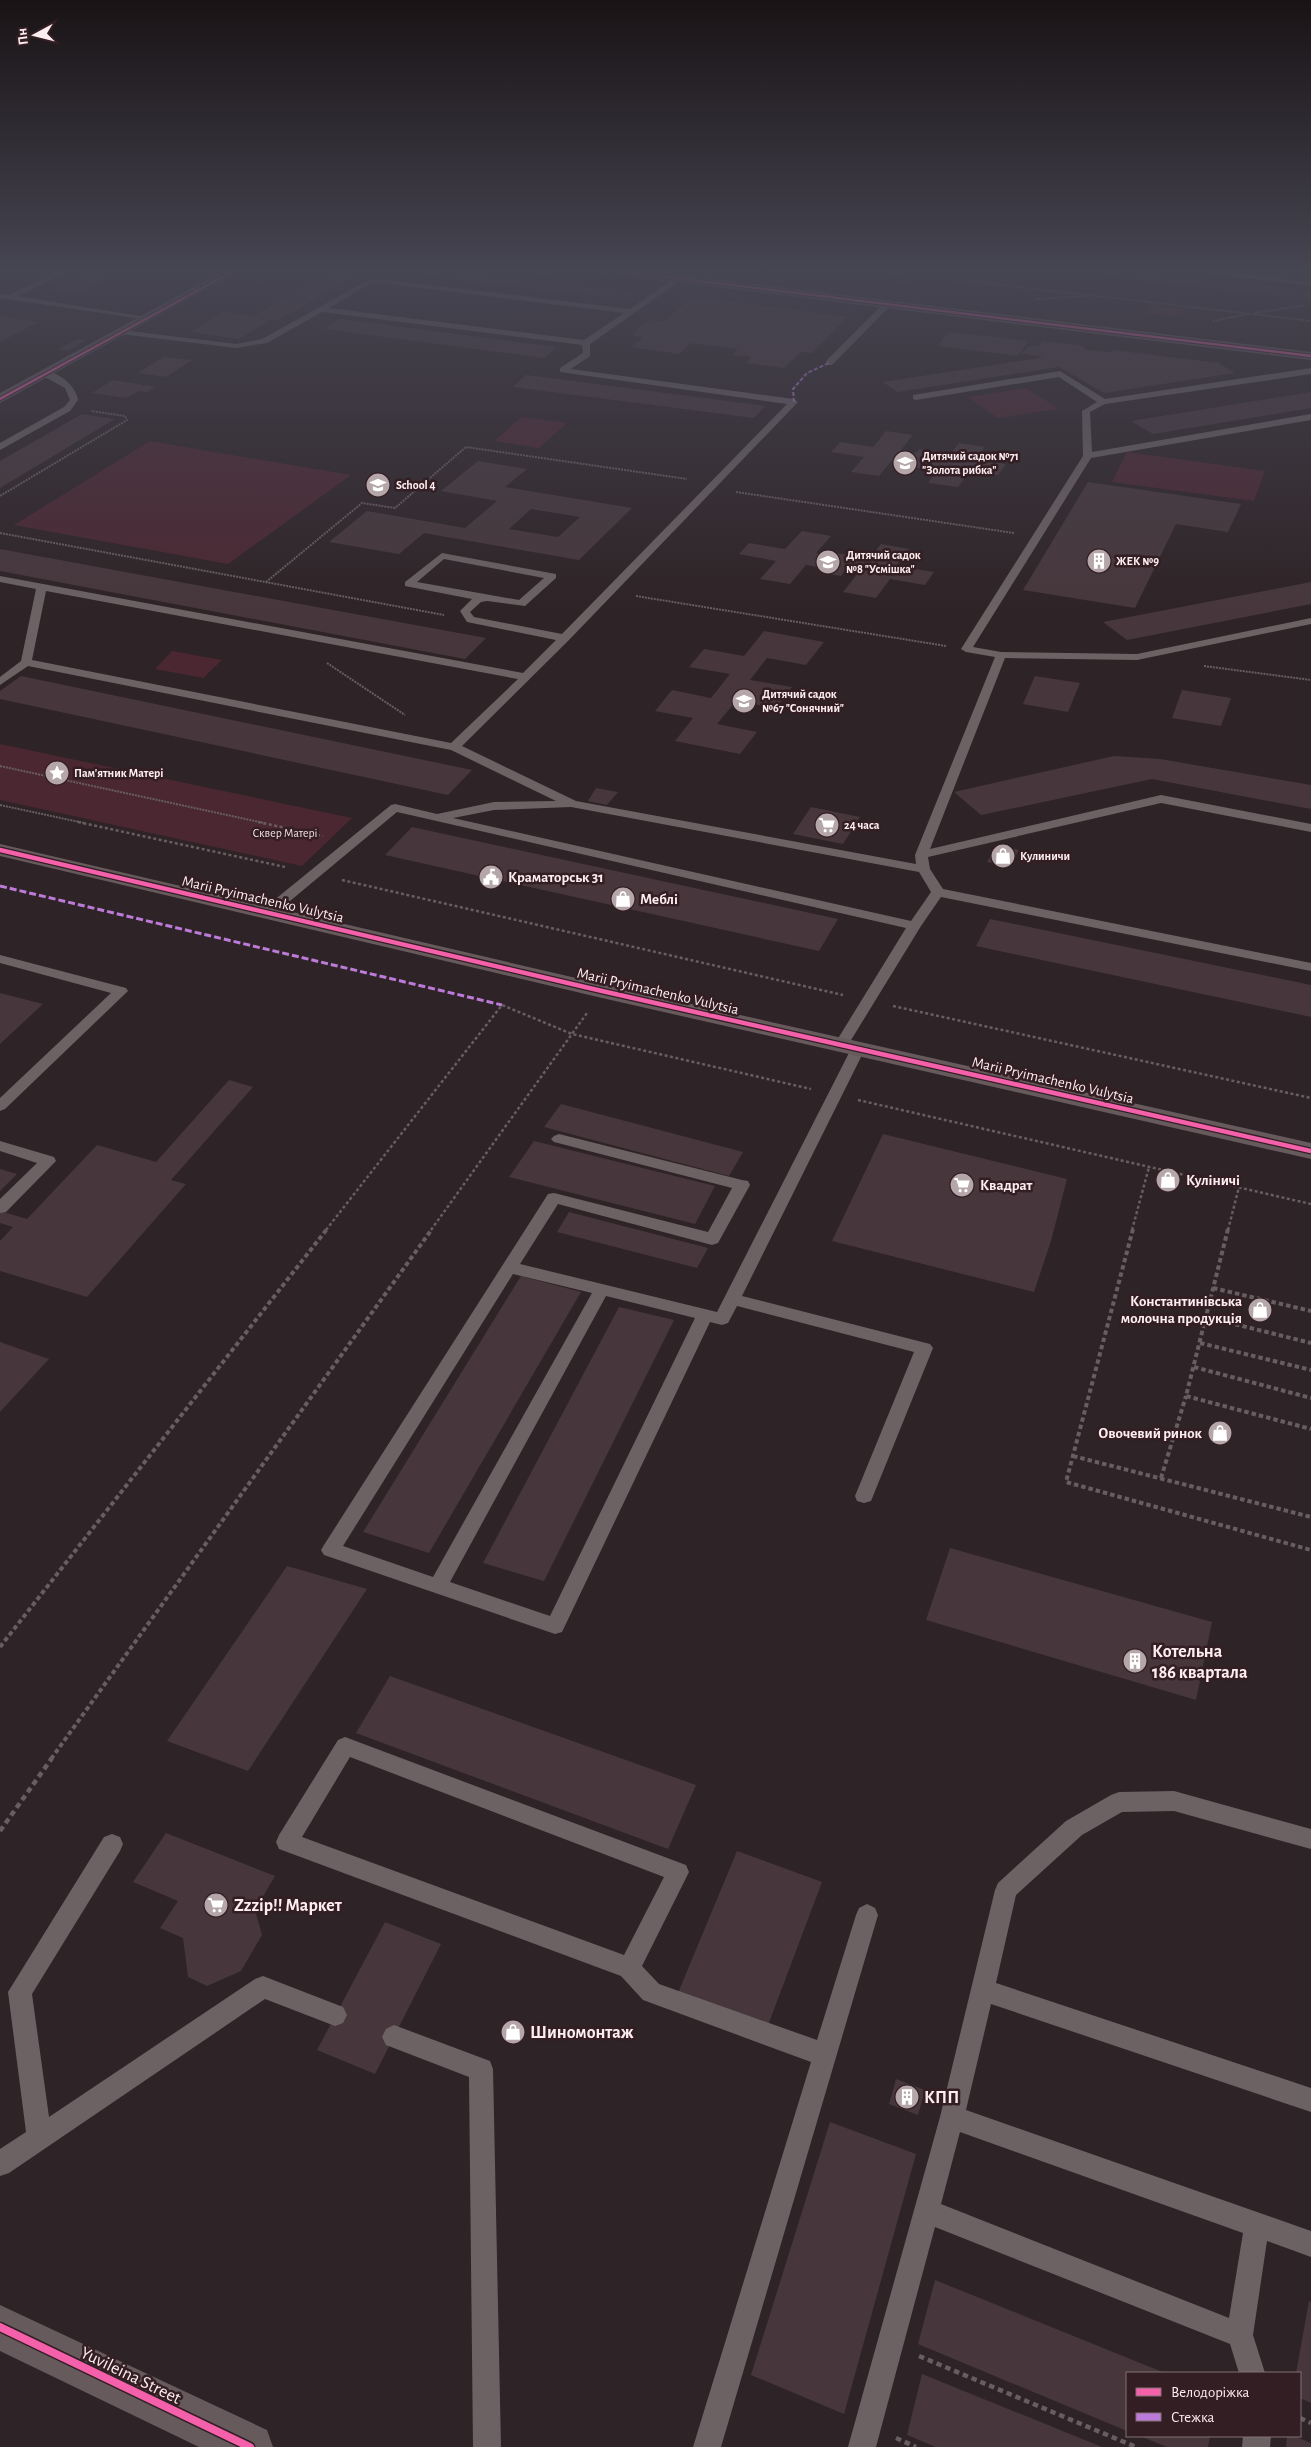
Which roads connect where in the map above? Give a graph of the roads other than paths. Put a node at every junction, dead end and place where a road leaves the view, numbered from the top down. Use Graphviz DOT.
graph roads {
  1 [pos="29,383"];
  2 [pos="64,383"];
  3 [pos="658,383"];
  4 [pos="1002,383"];
  5 [pos="1074,383"];
  6 [pos="1229,383"];
  7 [pos="916,397"];
  8 [pos="0,399"];
  9 [pos="1103,402"];
  10 [pos="1311,417"];
  11 [pos="0,447"];
  12 [pos="1088,456"];
  13 [pos="0,578"];
  14 [pos="42,586"];
  15 [pos="479,597"];
  16 [pos="471,620"];
  17 [pos="1311,621"];
  18 [pos="565,638"];
  19 [pos="1000,656"];
  20 [pos="26,662"];
  21 [pos="526,677"];
  22 [pos="0,682"];
  23 [pos="454,747"];
  24 [pos="573,804"];
  25 [pos="435,817"];
  26 [pos="1311,828"];
  27 [pos="0,850"];
  28 [pos="921,855"];
  29 [pos="924,869"];
  30 [pos="938,892"];
  31 [pos="267,912"];
  32 [pos="914,926"];
  33 [pos="0,958"];
  34 [pos="1311,967"];
  35 [pos="850,1047"];
  36 [pos="0,1106"];
  37 [pos="559,1139"];
  38 [pos="0,1146"];
  39 [pos="1311,1151"];
  40 [pos="0,1208"];
  41 [pos="509,1266"];
  42 [pos="602,1289"];
  43 [pos="732,1299"];
  44 [pos="705,1314"];
  45 [pos="864,1496"];
  46 [pos="438,1586"];
  47 [pos="1311,1840"];
  48 [pos="112,1844"];
  49 [pos="867,1915"];
  50 [pos="629,1968"];
  51 [pos="983,1990"];
  52 [pos="335,2015"];
  53 [pos="394,2037"];
  54 [pos="825,2055"];
  55 [pos="1311,2100"];
  56 [pos="952,2117"];
  57 [pos="39,2138"];
  58 [pos="0,2164"];
  59 [pos="926,2211"];
  60 [pos="1257,2225"];
  61 [pos="1311,2244"];
  62 [pos="0,2328"];
  63 [pos="1240,2335"];
  64 [pos="1252,2372"];
  65 [pos="250,2447"];
  66 [pos="487,2447"];
  67 [pos="706,2447"];
  68 [pos="862,2447"];
  1 -- 8 [label="street"];
  2 -- 11 [label="lane"];
  3 -- 18 [label="lane"];
  4 -- 7 [label="lane"];
  5 -- 9 [label="lane"];
  6 -- 9 [label="lane"];
  9 -- 12 [label="lane"];
  10 -- 12 [label="lane"];
  12 -- 19 [label="lane"];
  13 -- 14 [label="lane"];
  14 -- 20 [label="lane"];
  14 -- 21 [label="lane"];
  15 -- 15 [label="lane"];
  15 -- 16 [label="lane"];
  16 -- 18 [label="lane"];
  17 -- 19 [label="lane"];
  18 -- 21 [label="lane"];
  19 -- 28 [label="lane"];
  20 -- 22 [label="lane"];
  20 -- 23 [label="lane"];
  21 -- 23 [label="lane"];
  23 -- 24 [label="lane"];
  24 -- 25 [label="lane"];
  24 -- 29 [label="lane"];
  25 -- 31 [label="lane"];
  25 -- 32 [label="lane"];
  26 -- 28 [label="lane"];
  27 -- 31 [label="street, Marii Pryimachenko Vulytsia"];
  28 -- 29 [label="lane"];
  29 -- 30 [label="lane"];
  30 -- 32 [label="lane"];
  30 -- 34 [label="lane"];
  31 -- 35 [label="street, Marii Pryimachenko Vulytsia"];
  32 -- 35 [label="lane"];
  33 -- 36 [label="lane"];
  35 -- 39 [label="street, Marii Pryimachenko Vulytsia"];
  35 -- 43 [label="lane"];
  37 -- 41 [label="lane"];
  38 -- 40 [label="lane"];
  41 -- 42 [label="lane"];
  41 -- 46 [label="lane"];
  42 -- 44 [label="lane"];
  42 -- 46 [label="lane"];
  43 -- 44 [label="lane"];
  43 -- 45 [label="lane"];
  44 -- 46 [label="lane"];
  47 -- 51 [label="lane"];
  48 -- 57 [label="lane"];
  49 -- 54 [label="lane"];
  50 -- 50 [label="lane"];
  50 -- 54 [label="lane"];
  51 -- 55 [label="lane"];
  51 -- 56 [label="lane"];
  52 -- 57 [label="lane"];
  53 -- 66 [label="lane"];
  54 -- 67 [label="lane"];
  56 -- 59 [label="lane"];
  56 -- 60 [label="lane"];
  57 -- 58 [label="lane"];
  59 -- 63 [label="lane"];
  59 -- 68 [label="lane"];
  60 -- 61 [label="lane"];
  60 -- 63 [label="lane"];
  62 -- 65 [label="street, Yuvileina Street"];
  63 -- 64 [label="lane"];
}
